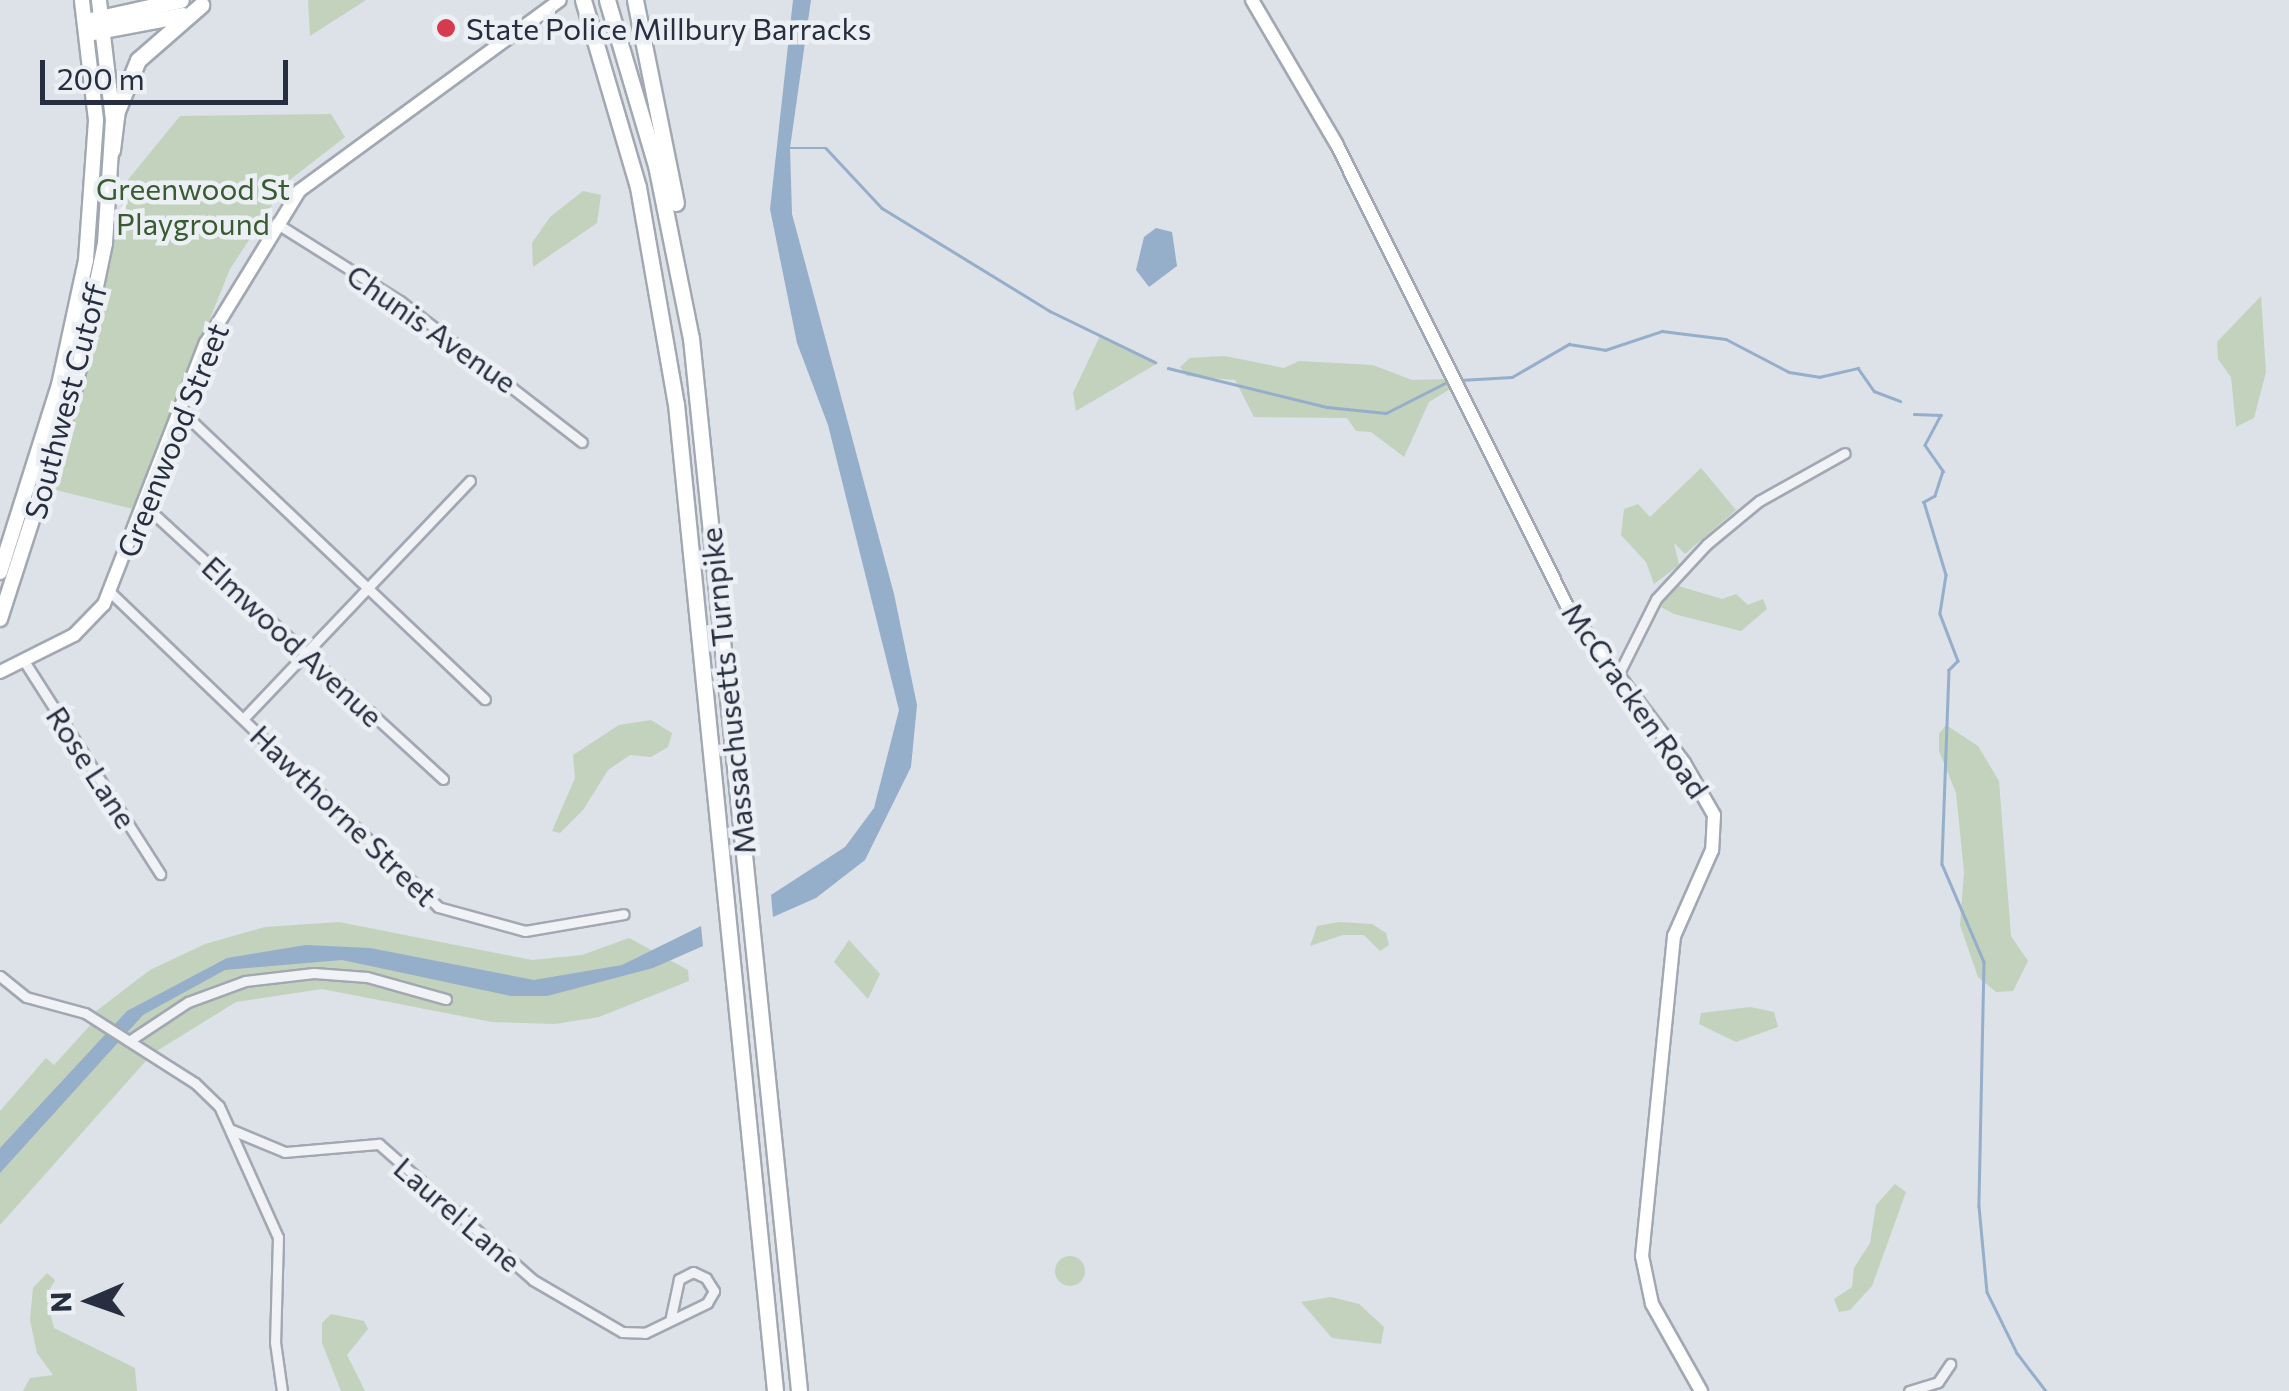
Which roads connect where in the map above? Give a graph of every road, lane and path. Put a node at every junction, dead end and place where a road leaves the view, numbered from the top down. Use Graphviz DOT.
graph roads {
  1 [pos="82,0"];
  2 [pos="99,0"];
  3 [pos="181,0"];
  4 [pos="584,0"];
  5 [pos="606,0"];
  6 [pos="635,0"];
  7 [pos="1252,0"];
  8 [pos="204,2"];
  9 [pos="557,2"];
  10 [pos="95,26"];
  11 [pos="112,150"];
  12 [pos="276,224"];
  13 [pos="688,316"];
  14 [pos="178,408"];
  15 [pos="582,442"];
  16 [pos="1844,453"];
  17 [pos="470,481"];
  18 [pos="143,504"];
  19 [pos="0,572"];
  20 [pos="366,587"];
  21 [pos="110,592"];
  22 [pos="0,618"];
  23 [pos="302,652"];
  24 [pos="24,661"];
  25 [pos="0,672"];
  26 [pos="1618,675"];
  27 [pos="485,699"];
  28 [pos="243,718"];
  29 [pos="443,780"];
  30 [pos="160,874"];
  31 [pos="624,914"];
  32 [pos="0,976"];
  33 [pos="446,999"];
  34 [pos="127,1040"];
  35 [pos="232,1130"];
  36 [pos="671,1318"];
  37 [pos="1950,1364"];
  38 [pos="282,1391"];
  39 [pos="775,1391"];
  40 [pos="799,1391"];
  41 [pos="1701,1391"];
  42 [pos="1910,1391"];
  1 -- 10 [label="main road, Southwest Cutoff"];
  2 -- 10 [label="main road, Southwest Cutoff"];
  3 -- 10 [label="highway"];
  4 -- 39 [label="highway, Massachusetts Turnpike"];
  5 -- 13 [label="highway, Massachusetts Turnpike"];
  6 -- 13 [label="highway"];
  7 -- 26 [label="street, McCracken Road"];
  8 -- 10 [label="highway"];
  8 -- 11 [label="highway"];
  9 -- 12 [label="street, Greenwood Street"];
  10 -- 11 [label="main road, Southwest Cutoff"];
  10 -- 19 [label="main road, Southwest Cutoff"];
  11 -- 22 [label="main road, Southwest Cutoff"];
  12 -- 14 [label="street, Greenwood Street"];
  12 -- 15 [label="street, Chunis Avenue"];
  13 -- 40 [label="highway, Massachusetts Turnpike"];
  14 -- 18 [label="street, Greenwood Street"];
  14 -- 20 [label="street"];
  16 -- 26 [label="street"];
  17 -- 20 [label="street"];
  18 -- 21 [label="street, Greenwood Street"];
  18 -- 23 [label="street, Elmwood Avenue"];
  20 -- 23 [label="street"];
  20 -- 27 [label="street"];
  21 -- 24 [label="street, Greenwood Street"];
  21 -- 28 [label="street, Hawthorne Street"];
  23 -- 28 [label="street"];
  23 -- 29 [label="street, Elmwood Avenue"];
  24 -- 25 [label="street, Greenwood Street"];
  24 -- 30 [label="street, Rose Lane"];
  26 -- 41 [label="street, McCracken Road"];
  28 -- 31 [label="street, Hawthorne Street"];
  32 -- 34 [label="street"];
  33 -- 34 [label="street"];
  34 -- 35 [label="street"];
  35 -- 36 [label="street, Laurel Lane"];
  35 -- 38 [label="street"];
  36 -- 36 [label="street, Laurel Lane"];
  37 -- 42 [label="street"];
}
